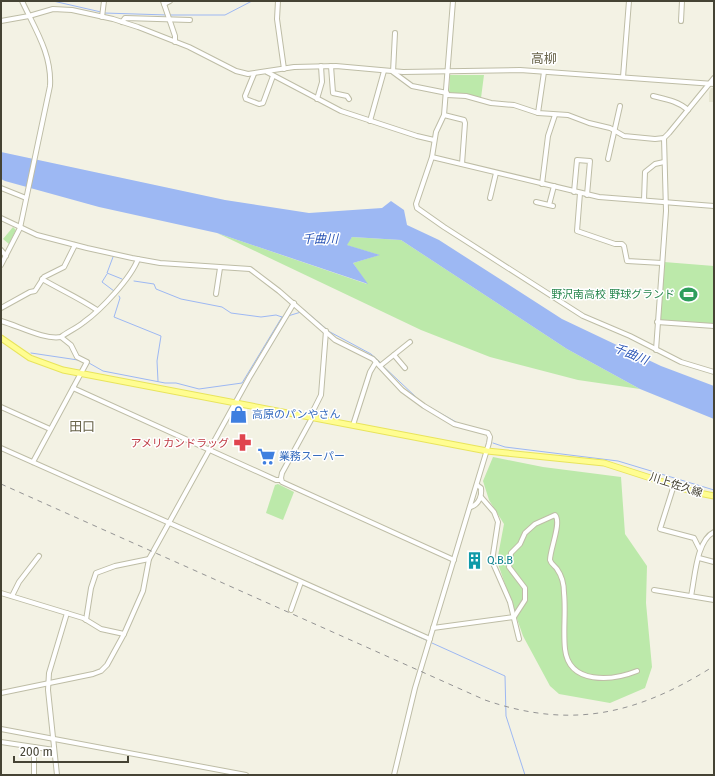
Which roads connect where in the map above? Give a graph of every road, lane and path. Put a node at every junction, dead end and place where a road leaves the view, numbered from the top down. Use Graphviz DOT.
graph roads {
  1 [pos="22,1"];
  2 [pos="104,1"];
  3 [pos="170,1"];
  4 [pos="278,1"];
  5 [pos="453,1"];
  6 [pos="629,1"];
  7 [pos="682,1"];
  8 [pos="164,2"];
  9 [pos="102,14"];
  10 [pos="29,16"];
  11 [pos="168,16"];
  12 [pos="1,20"];
  13 [pos="190,20"];
  14 [pos="681,20"];
  15 [pos="122,22"];
  16 [pos="395,33"];
  17 [pos="175,42"];
  18 [pos="321,66"];
  19 [pos="330,66"];
  20 [pos="284,69"];
  21 [pos="384,71"];
  22 [pos="267,72"];
  23 [pos="394,72"];
  24 [pos="448,72"];
  25 [pos="544,72"];
  26 [pos="254,74"];
  27 [pos="273,76"];
  28 [pos="623,77"];
  29 [pos="714,78"];
  30 [pos="712,83"];
  31 [pos="447,94"];
  32 [pos="653,96"];
  33 [pos="317,99"];
  34 [pos="349,99"];
  35 [pos="620,106"];
  36 [pos="688,110"];
  37 [pos="538,113"];
  38 [pos="444,115"];
  39 [pos="555,115"];
  40 [pos="370,121"];
  41 [pos="615,131"];
  42 [pos="664,138"];
  43 [pos="434,140"];
  44 [pos="432,157"];
  45 [pos="608,158"];
  46 [pos="664,162"];
  47 [pos="462,164"];
  48 [pos="496,173"];
  49 [pos="542,184"];
  50 [pos="554,186"];
  51 [pos="1,188"];
  52 [pos="574,192"];
  53 [pos="580,193"];
  54 [pos="587,195"];
  55 [pos="27,196"];
  56 [pos="490,198"];
  57 [pos="644,200"];
  58 [pos="536,202"];
  59 [pos="666,202"];
  60 [pos="714,206"];
  61 [pos="1,218"];
  62 [pos="20,228"];
  63 [pos="75,245"];
  64 [pos="1,250"];
  65 [pos="6,256"];
  66 [pos="138,259"];
  67 [pos="662,263"];
  68 [pos="1,265"];
  69 [pos="220,268"];
  70 [pos="42,279"];
  71 [pos="216,294"];
  72 [pos="294,303"];
  73 [pos="1,308"];
  74 [pos="97,310"];
  75 [pos="1,321"];
  76 [pos="657,322"];
  77 [pos="714,326"];
  78 [pos="326,331"];
  79 [pos="62,337"];
  80 [pos="1,338"];
  81 [pos="410,342"];
  82 [pos="656,350"];
  83 [pos="394,355"];
  84 [pos="376,362"];
  85 [pos="380,366"];
  86 [pos="405,368"];
  87 [pos="714,372"];
  88 [pos="81,374"];
  89 [pos="74,388"];
  90 [pos="235,403"];
  91 [pos="1,408"];
  92 [pos="311,417"];
  93 [pos="353,425"];
  94 [pos="50,429"];
  95 [pos="1,448"];
  96 [pos="209,449"];
  97 [pos="487,451"];
  98 [pos="33,462"];
  99 [pos="281,480"];
  100 [pos="477,484"];
  101 [pos="674,485"];
  102 [pos="714,496"];
  103 [pos="481,497"];
  104 [pos="471,507"];
  105 [pos="169,522"];
  106 [pos="714,532"];
  107 [pos="700,550"];
  108 [pos="39,556"];
  109 [pos="698,558"];
  110 [pos="149,559"];
  111 [pos="454,560"];
  112 [pos="714,562"];
  113 [pos="300,583"];
  114 [pos="654,590"];
  115 [pos="1,593"];
  116 [pos="12,596"];
  117 [pos="691,596"];
  118 [pos="714,600"];
  119 [pos="291,610"];
  120 [pos="67,613"];
  121 [pos="514,617"];
  122 [pos="86,620"];
  123 [pos="433,628"];
  124 [pos="124,634"];
  125 [pos="430,639"];
  126 [pos="519,639"];
  127 [pos="637,671"];
  128 [pos="48,685"];
  129 [pos="1,693"];
  130 [pos="1,728"];
  131 [pos="53,738"];
  132 [pos="1,742"];
  133 [pos="34,747"];
  134 [pos="54,750"];
  135 [pos="34,774"];
  136 [pos="57,775"];
  137 [pos="246,775"];
  138 [pos="394,775"];
  1 -- 10 [label="street"];
  2 -- 9 [label="street"];
  3 -- 8 [label="street"];
  4 -- 20 [label="street"];
  5 -- 24 [label="street"];
  6 -- 28 [label="street"];
  7 -- 14 [label="street"];
  8 -- 11 [label="street"];
  9 -- 10 [label="street"];
  9 -- 15 [label="street"];
  10 -- 12 [label="street"];
  10 -- 55 [label="street"];
  11 -- 13 [label="street"];
  11 -- 15 [label="street"];
  11 -- 17 [label="street"];
  15 -- 17 [label="street"];
  16 -- 23 [label="street"];
  17 -- 26 [label="street"];
  18 -- 19 [label="street"];
  18 -- 20 [label="street"];
  18 -- 33 [label="street"];
  19 -- 21 [label="street"];
  19 -- 34 [label="street"];
  20 -- 22 [label="street"];
  21 -- 23 [label="street"];
  21 -- 40 [label="street"];
  22 -- 26 [label="street"];
  22 -- 27 [label="street"];
  23 -- 24 [label="street"];
  23 -- 31 [label="street"];
  24 -- 25 [label="street"];
  24 -- 31 [label="street"];
  25 -- 28 [label="street"];
  25 -- 37 [label="street"];
  26 -- 27 [label="street"];
  27 -- 33 [label="street"];
  28 -- 30 [label="street"];
  29 -- 30 [label="street"];
  30 -- 36 [label="street"];
  31 -- 37 [label="street"];
  31 -- 38 [label="street"];
  32 -- 36 [label="street"];
  33 -- 40 [label="street"];
  35 -- 41 [label="street"];
  36 -- 42 [label="street"];
  37 -- 39 [label="street"];
  38 -- 43 [label="street"];
  38 -- 47 [label="street"];
  39 -- 41 [label="street"];
  39 -- 49 [label="street"];
  40 -- 43 [label="street"];
  41 -- 42 [label="street"];
  41 -- 45 [label="street"];
  42 -- 46 [label="street"];
  43 -- 44 [label="street"];
  44 -- 47 [label="street"];
  44 -- 82 [label="street"];
  46 -- 57 [label="street"];
  46 -- 59 [label="street"];
  47 -- 48 [label="street"];
  48 -- 49 [label="street"];
  48 -- 56 [label="street"];
  49 -- 50 [label="street"];
  50 -- 52 [label="street"];
  50 -- 58 [label="street"];
  51 -- 55 [label="street"];
  52 -- 53 [label="street"];
  52 -- 54 [label="street"];
  53 -- 54 [label="street"];
  53 -- 67 [label="street"];
  54 -- 57 [label="street"];
  55 -- 62 [label="street"];
  57 -- 59 [label="street"];
  59 -- 60 [label="street"];
  59 -- 67 [label="street"];
  61 -- 62 [label="street"];
  62 -- 63 [label="street"];
  62 -- 65 [label="street"];
  63 -- 66 [label="street"];
  63 -- 70 [label="street"];
  64 -- 65 [label="street"];
  65 -- 68 [label="street"];
  66 -- 69 [label="street"];
  66 -- 74 [label="street"];
  67 -- 76 [label="street"];
  69 -- 71 [label="street"];
  69 -- 72 [label="street"];
  70 -- 73 [label="street"];
  70 -- 74 [label="street"];
  72 -- 78 [label="street"];
  72 -- 90 [label="street"];
  74 -- 79 [label="street"];
  75 -- 79 [label="street"];
  76 -- 77 [label="street"];
  76 -- 82 [label="street"];
  78 -- 84 [label="street"];
  78 -- 92 [label="street"];
  79 -- 88 [label="street"];
  80 -- 88 [label="main road, 川上佐久線"];
  81 -- 83 [label="street"];
  82 -- 87 [label="street"];
  83 -- 85 [label="street"];
  83 -- 86 [label="street"];
  84 -- 85 [label="street"];
  84 -- 93 [label="street"];
  85 -- 97 [label="street"];
  88 -- 89 [label="street"];
  88 -- 90 [label="main road, 川上佐久線"];
  89 -- 94 [label="street"];
  89 -- 96 [label="street"];
  90 -- 92 [label="main road, 川上佐久線"];
  90 -- 96 [label="street"];
  91 -- 94 [label="street"];
  92 -- 93 [label="main road, 川上佐久線"];
  92 -- 99 [label="street"];
  93 -- 97 [label="main road, 川上佐久線"];
  94 -- 98 [label="street"];
  95 -- 98 [label="street"];
  96 -- 99 [label="street"];
  96 -- 105 [label="street"];
  97 -- 100 [label="street"];
  97 -- 101 [label="main road, 川上佐久線"];
  98 -- 105 [label="street"];
  99 -- 111 [label="street"];
  100 -- 103 [label="street"];
  100 -- 104 [label="street"];
  101 -- 102 [label="main road, 川上佐久線"];
  101 -- 107 [label="street"];
  103 -- 104 [label="street"];
  103 -- 121 [label="street"];
  104 -- 111 [label="street"];
  105 -- 110 [label="street"];
  105 -- 113 [label="street"];
  106 -- 107 [label="street"];
  107 -- 109 [label="street"];
  108 -- 116 [label="street"];
  109 -- 112 [label="street"];
  109 -- 117 [label="street"];
  110 -- 122 [label="street"];
  110 -- 124 [label="street"];
  111 -- 123 [label="street"];
  113 -- 119 [label="street"];
  113 -- 125 [label="street"];
  114 -- 117 [label="street"];
  115 -- 116 [label="street"];
  116 -- 120 [label="street"];
  117 -- 118 [label="street"];
  120 -- 122 [label="street"];
  120 -- 128 [label="street"];
  121 -- 123 [label="street"];
  121 -- 126 [label="street"];
  121 -- 127 [label="street"];
  122 -- 124 [label="street"];
  123 -- 125 [label="street"];
  124 -- 128 [label="street"];
  125 -- 138 [label="street"];
  128 -- 129 [label="street"];
  128 -- 131 [label="street"];
  130 -- 131 [label="street"];
  131 -- 134 [label="street"];
  131 -- 137 [label="street"];
  132 -- 133 [label="street"];
  133 -- 134 [label="street"];
  133 -- 135 [label="street"];
  134 -- 136 [label="street"];
}
